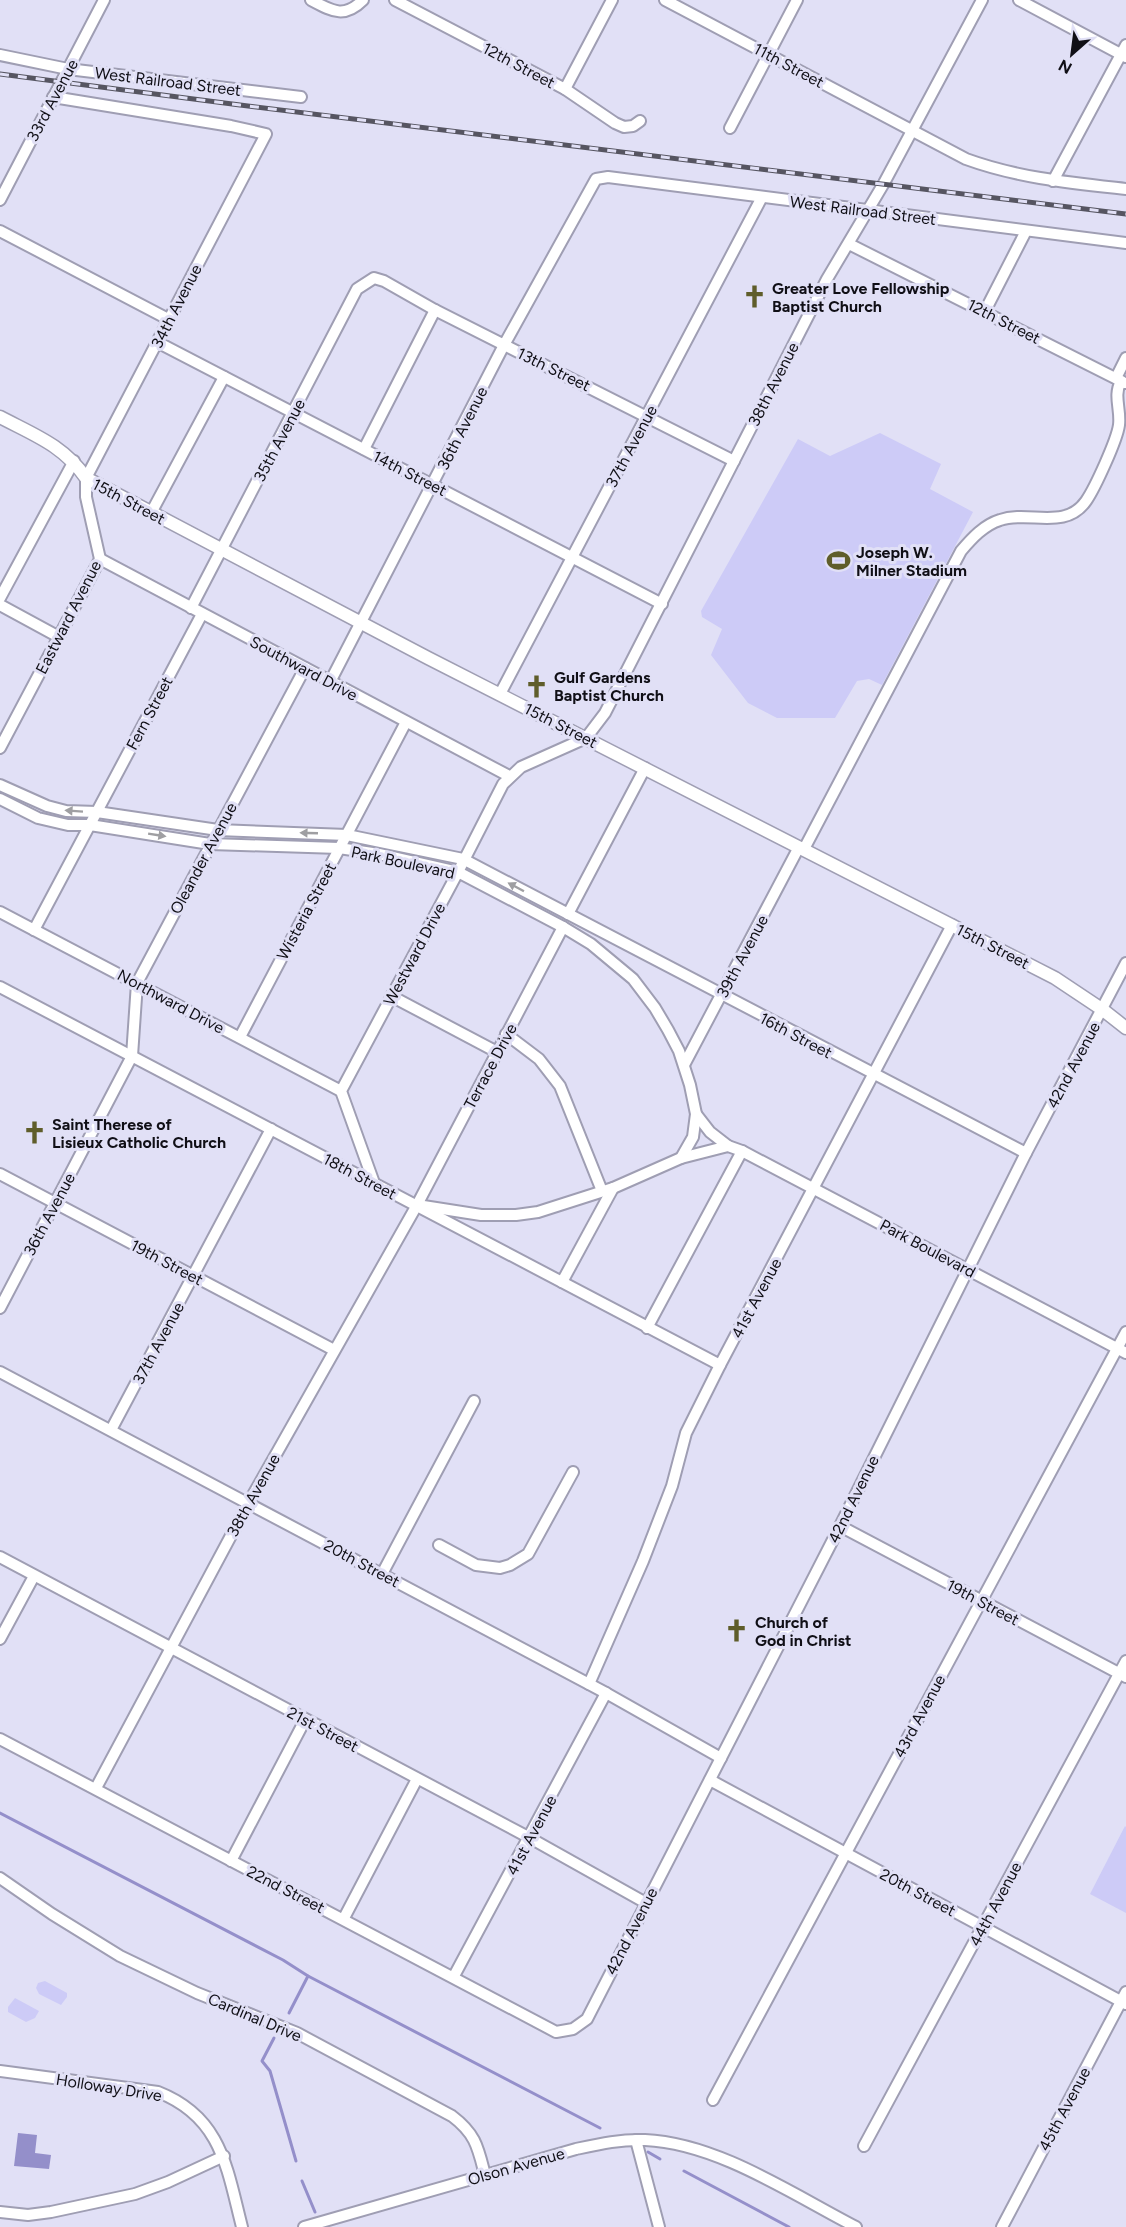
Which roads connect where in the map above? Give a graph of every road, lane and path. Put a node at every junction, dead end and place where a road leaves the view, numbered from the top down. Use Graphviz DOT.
graph roads {
  1 [pos="104,0"];
  2 [pos="311,0"];
  3 [pos="363,0"];
  4 [pos="395,0"];
  5 [pos="612,0"];
  6 [pos="665,0"];
  7 [pos="797,0"];
  8 [pos="982,0"];
  9 [pos="1018,0"];
  10 [pos="1124,52"];
  11 [pos="0,54"];
  12 [pos="769,54"];
  13 [pos="68,69"];
  14 [pos="565,89"];
  15 [pos="53,97"];
  16 [pos="301,97"];
  17 [pos="640,121"];
  18 [pos="730,128"];
  19 [pos="912,131"];
  20 [pos="266,134"];
  21 [pos="599,177"];
  22 [pos="1053,181"];
  23 [pos="1126,189"];
  24 [pos="762,197"];
  25 [pos="0,200"];
  26 [pos="868,210"];
  27 [pos="0,231"];
  28 [pos="1026,231"];
  29 [pos="1126,243"];
  30 [pos="849,244"];
  31 [pos="374,278"];
  32 [pos="435,310"];
  33 [pos="985,311"];
  34 [pos="168,319"];
  35 [pos="158,342"];
  36 [pos="504,345"];
  37 [pos="1126,358"];
  38 [pos="224,376"];
  39 [pos="1121,381"];
  40 [pos="294,413"];
  41 [pos="647,416"];
  42 [pos="0,417"];
  43 [pos="364,449"];
  44 [pos="74,461"];
  45 [pos="734,461"];
  46 [pos="86,478"];
  47 [pos="432,485"];
  48 [pos="152,513"];
  49 [pos="220,550"];
  50 [pos="572,557"];
  51 [pos="100,559"];
  52 [pos="0,598"];
  53 [pos="662,604"];
  54 [pos="0,605"];
  55 [pos="190,608"];
  56 [pos="202,614"];
  57 [pos="360,623"];
  58 [pos="59,637"];
  59 [pos="304,669"];
  60 [pos="330,682"];
  61 [pos="500,694"];
  62 [pos="406,722"];
  63 [pos="586,738"];
  64 [pos="0,748"];
  65 [pos="645,768"];
  66 [pos="509,776"];
  67 [pos="0,785"];
  68 [pos="0,799"];
  69 [pos="97,812"];
  70 [pos="90,825"];
  71 [pos="218,830"];
  72 [pos="347,835"];
  73 [pos="210,844"];
  74 [pos="339,848"];
  75 [pos="802,848"];
  76 [pos="463,860"];
  77 [pos="458,872"];
  78 [pos="0,912"];
  79 [pos="568,914"];
  80 [pos="952,925"];
  81 [pos="563,927"];
  82 [pos="34,930"];
  83 [pos="627,946"];
  84 [pos="1126,963"];
  85 [pos="137,982"];
  86 [pos="0,987"];
  87 [pos="391,996"];
  88 [pos="722,996"];
  89 [pos="1103,1010"];
  90 [pos="1126,1028"];
  91 [pos="506,1034"];
  92 [pos="240,1037"];
  93 [pos="497,1052"];
  94 [pos="132,1056"];
  95 [pos="684,1065"];
  96 [pos="873,1074"];
  97 [pos="341,1091"];
  98 [pos="696,1114"];
  99 [pos="272,1129"];
  100 [pos="728,1146"];
  101 [pos="741,1151"];
  102 [pos="1026,1153"];
  103 [pos="681,1158"];
  104 [pos="0,1174"];
  105 [pos="374,1183"];
  106 [pos="814,1187"];
  107 [pos="613,1188"];
  108 [pos="602,1191"];
  109 [pos="54,1203"];
  110 [pos="417,1205"];
  111 [pos="968,1269"];
  112 [pos="194,1276"];
  113 [pos="562,1282"];
  114 [pos="0,1308"];
  115 [pos="647,1328"];
  116 [pos="1126,1332"];
  117 [pos="334,1350"];
  118 [pos="1122,1351"];
  119 [pos="720,1365"];
  120 [pos="0,1372"];
  121 [pos="474,1401"];
  122 [pos="111,1430"];
  123 [pos="573,1472"];
  124 [pos="249,1502"];
  125 [pos="840,1526"];
  126 [pos="439,1545"];
  127 [pos="0,1557"];
  128 [pos="382,1574"];
  129 [pos="34,1576"];
  130 [pos="981,1601"];
  131 [pos="0,1639"];
  132 [pos="171,1649"];
  133 [pos="1126,1661"];
  134 [pos="1123,1675"];
  135 [pos="589,1684"];
  136 [pos="606,1693"];
  137 [pos="305,1720"];
  138 [pos="0,1739"];
  139 [pos="722,1758"];
  140 [pos="417,1779"];
  141 [pos="710,1780"];
  142 [pos="96,1788"];
  143 [pos="530,1838"];
  144 [pos="845,1854"];
  145 [pos="231,1861"];
  146 [pos="0,1878"];
  147 [pos="646,1903"];
  148 [pos="344,1918"];
  149 [pos="983,1927"];
  150 [pos="454,1976"];
  151 [pos="1124,1999"];
  152 [pos="573,2029"];
  153 [pos="0,2071"];
  154 [pos="713,2100"];
  155 [pos="636,2140"];
  156 [pos="864,2146"];
  157 [pos="224,2156"];
  158 [pos="484,2175"];
  159 [pos="0,2212"];
  160 [pos="242,2227"];
  161 [pos="304,2227"];
  162 [pos="659,2227"];
  163 [pos="856,2227"];
  164 [pos="1002,2227"];
  1 -- 13 [label="street, 33rd Avenue"];
  2 -- 3 [label="street"];
  4 -- 14 [label="street, 12th Street"];
  5 -- 14 [label="street"];
  6 -- 12 [label="street, 11th Street"];
  7 -- 12 [label="street"];
  8 -- 19 [label="street, 38th Avenue"];
  9 -- 10 [label="street"];
  10 -- 22 [label="street"];
  11 -- 13 [label="street, West Railroad Street"];
  12 -- 18 [label="street"];
  12 -- 19 [label="street, 11th Street"];
  13 -- 15 [label="street, 33rd Avenue"];
  13 -- 16 [label="street, West Railroad Street"];
  14 -- 17 [label="street, 12th Street"];
  15 -- 20 [label="street, West Railroad Street"];
  15 -- 25 [label="street, 33rd Avenue"];
  19 -- 22 [label="street"];
  19 -- 26 [label="street, 38th Avenue"];
  20 -- 34 [label="street, 34th Avenue"];
  21 -- 24 [label="street, West Railroad Street"];
  21 -- 36 [label="street, 36th Avenue"];
  22 -- 23 [label="street"];
  24 -- 26 [label="street, West Railroad Street"];
  24 -- 41 [label="street, 37th Avenue"];
  26 -- 28 [label="street, West Railroad Street"];
  26 -- 30 [label="street, 38th Avenue"];
  27 -- 34 [label="street"];
  28 -- 29 [label="street, West Railroad Street"];
  28 -- 33 [label="street"];
  30 -- 33 [label="street, 12th Street"];
  30 -- 45 [label="street, 38th Avenue"];
  31 -- 32 [label="street, 13th Street"];
  31 -- 40 [label="street, 35th Avenue"];
  32 -- 36 [label="street, 13th Street"];
  32 -- 43 [label="street"];
  33 -- 39 [label="street, 12th Street"];
  34 -- 35 [label="street, 34th Avenue"];
  35 -- 38 [label="street, 14th Street"];
  35 -- 46 [label="street, 34th Avenue"];
  36 -- 41 [label="street, 13th Street"];
  36 -- 47 [label="street, 36th Avenue"];
  37 -- 39 [label="street"];
  38 -- 40 [label="street, 14th Street"];
  38 -- 48 [label="street"];
  39 -- 75 [label="street, 39th Avenue"];
  40 -- 43 [label="street, 14th Street"];
  40 -- 49 [label="street, 35th Avenue"];
  41 -- 45 [label="street, 13th Street"];
  41 -- 50 [label="street, 37th Avenue"];
  42 -- 44 [label="main road, 15th Street"];
  43 -- 47 [label="street, 14th Street"];
  44 -- 46 [label="main road, 15th Street"];
  44 -- 52 [label="street"];
  45 -- 53 [label="street, 38th Avenue"];
  46 -- 48 [label="main road, 15th Street"];
  46 -- 51 [label="street, Eastward Avenue"];
  47 -- 50 [label="street, 14th Street"];
  47 -- 57 [label="street, 36th Avenue"];
  48 -- 49 [label="main road, 15th Street"];
  49 -- 55 [label="street, 35th Avenue"];
  49 -- 57 [label="main road, 15th Street"];
  50 -- 53 [label="street, 14th Street"];
  50 -- 61 [label="street, 37th Avenue"];
  51 -- 55 [label="street, Southward Drive"];
  51 -- 58 [label="street, Eastward Avenue"];
  53 -- 63 [label="street, 38th Avenue"];
  54 -- 58 [label="street"];
  55 -- 56 [label="street, Southward Drive"];
  56 -- 59 [label="street, Southward Drive"];
  56 -- 69 [label="street, Fern Street"];
  57 -- 60 [label="street, 36th Avenue"];
  57 -- 61 [label="main road, 15th Street"];
  58 -- 64 [label="street, Eastward Avenue"];
  59 -- 60 [label="street, Southward Drive"];
  59 -- 71 [label="street, Oleander Avenue"];
  60 -- 62 [label="street, Southward Drive"];
  61 -- 63 [label="main road, 15th Street"];
  62 -- 66 [label="street, Southward Drive"];
  62 -- 72 [label="street, Wisteria Street"];
  63 -- 65 [label="main road, 15th Street"];
  63 -- 66 [label="street, Westward Drive"];
  65 -- 75 [label="main road, 15th Street"];
  65 -- 79 [label="street"];
  66 -- 76 [label="street, Westward Drive"];
  69 -- 67 [label="street, Park Boulevard, one-way"];
  68 -- 70 [label="street, Park Boulevard"];
  69 -- 70 [label="street, Fern Street"];
  69 -- 71 [label="street, Park Boulevard"];
  70 -- 73 [label="street, Park Boulevard, one-way"];
  70 -- 82 [label="street"];
  72 -- 71 [label="street, Park Boulevard, one-way"];
  71 -- 73 [label="street, Oleander Avenue"];
  72 -- 74 [label="street, Wisteria Street"];
  72 -- 76 [label="street, Park Boulevard"];
  73 -- 74 [label="street, Park Boulevard"];
  73 -- 85 [label="street, Oleander Avenue"];
  74 -- 77 [label="street, Park Boulevard"];
  74 -- 92 [label="street, Wisteria Street"];
  75 -- 80 [label="main road, 15th Street"];
  75 -- 88 [label="street, 39th Avenue"];
  76 -- 77 [label="street, Westward Drive"];
  79 -- 76 [label="street, Park Boulevard, one-way"];
  77 -- 81 [label="street, Park Boulevard"];
  77 -- 87 [label="street, Westward Drive"];
  78 -- 82 [label="street, Northward Drive"];
  79 -- 83 [label="street, 16th Street"];
  80 -- 89 [label="main road, 15th Street"];
  80 -- 96 [label="street, 41st Avenue"];
  81 -- 83 [label="street"];
  81 -- 91 [label="street, Terrace Drive"];
  81 -- 95 [label="street, Park Boulevard"];
  82 -- 85 [label="street, Northward Drive"];
  83 -- 88 [label="street, 16th Street"];
  84 -- 89 [label="street, 42nd Avenue"];
  85 -- 92 [label="street, Northward Drive"];
  85 -- 94 [label="street, Oleander Avenue"];
  86 -- 94 [label="street, 18th Street"];
  87 -- 93 [label="street"];
  87 -- 97 [label="street, Westward Drive"];
  88 -- 95 [label="street, 39th Avenue"];
  88 -- 96 [label="street, 16th Street"];
  89 -- 90 [label="main road, 15th Street"];
  89 -- 102 [label="street, 42nd Avenue"];
  91 -- 93 [label="street, Terrace Drive"];
  91 -- 108 [label="street"];
  92 -- 97 [label="street, Northward Drive"];
  93 -- 110 [label="street, Terrace Drive"];
  94 -- 99 [label="street, 18th Street"];
  94 -- 109 [label="street, 36th Avenue"];
  95 -- 98 [label="street, Park Boulevard"];
  96 -- 102 [label="street, 16th Street"];
  96 -- 106 [label="street, 41st Avenue"];
  97 -- 105 [label="street"];
  98 -- 100 [label="street, Park Boulevard"];
  98 -- 103 [label="street, Park Boulevard"];
  99 -- 105 [label="street, 18th Street"];
  99 -- 112 [label="street, 37th Avenue"];
  100 -- 101 [label="street, Park Boulevard"];
  100 -- 103 [label="street"];
  101 -- 106 [label="street, Park Boulevard"];
  101 -- 115 [label="street"];
  102 -- 111 [label="street, 42nd Avenue"];
  103 -- 107 [label="street"];
  104 -- 109 [label="street, 19th Street"];
  105 -- 110 [label="street, 18th Street"];
  106 -- 111 [label="street, Park Boulevard"];
  106 -- 119 [label="street, 41st Avenue"];
  107 -- 108 [label="street"];
  107 -- 113 [label="street"];
  108 -- 110 [label="street"];
  109 -- 112 [label="street, 19th Street"];
  109 -- 114 [label="street, 36th Avenue"];
  110 -- 113 [label="street, 18th Street"];
  110 -- 117 [label="street, 38th Avenue"];
  111 -- 118 [label="street, Park Boulevard"];
  111 -- 125 [label="street, 42nd Avenue"];
  112 -- 117 [label="street, 19th Street"];
  112 -- 122 [label="street, 37th Avenue"];
  113 -- 115 [label="street, 18th Street"];
  115 -- 119 [label="street, 18th Street"];
  116 -- 118 [label="street, 43rd Avenue"];
  117 -- 124 [label="street, 38th Avenue"];
  118 -- 130 [label="street, 43rd Avenue"];
  119 -- 135 [label="street, 41st Avenue"];
  120 -- 122 [label="street, 20th Street"];
  121 -- 128 [label="street"];
  122 -- 124 [label="street, 20th Street"];
  123 -- 126 [label="street"];
  124 -- 128 [label="street, 20th Street"];
  124 -- 132 [label="street, 38th Avenue"];
  125 -- 130 [label="street, 19th Street"];
  125 -- 139 [label="street, 42nd Avenue"];
  127 -- 129 [label="street, 21st Street"];
  128 -- 135 [label="street, 20th Street"];
  129 -- 131 [label="street"];
  129 -- 132 [label="street, 21st Street"];
  130 -- 134 [label="street, 19th Street"];
  130 -- 144 [label="street, 43rd Avenue"];
  132 -- 137 [label="street, 21st Street"];
  132 -- 142 [label="street, 38th Avenue"];
  133 -- 134 [label="street, 44th Avenue"];
  134 -- 149 [label="street, 44th Avenue"];
  135 -- 136 [label="street, 20th Street"];
  136 -- 139 [label="street, 20th Street"];
  136 -- 143 [label="street, 41st Avenue"];
  137 -- 140 [label="street, 21st Street"];
  137 -- 145 [label="street"];
  138 -- 142 [label="street, 22nd Street"];
  139 -- 141 [label="street, 42nd Avenue"];
  140 -- 143 [label="street, 21st Street"];
  140 -- 148 [label="street"];
  141 -- 144 [label="street, 20th Street"];
  141 -- 147 [label="street, 42nd Avenue"];
  142 -- 145 [label="street, 22nd Street"];
  143 -- 147 [label="street, 21st Street"];
  143 -- 150 [label="street, 41st Avenue"];
  144 -- 149 [label="street, 20th Street"];
  144 -- 154 [label="street, 43rd Avenue"];
  145 -- 148 [label="street, 22nd Street"];
  146 -- 158 [label="street, Cardinal Drive"];
  147 -- 152 [label="street, 42nd Avenue"];
  148 -- 150 [label="street, 22nd Street"];
  149 -- 151 [label="street, 20th Street"];
  149 -- 156 [label="street, 44th Avenue"];
  150 -- 152 [label="street, 22nd Street"];
  151 -- 164 [label="street, 45th Avenue"];
  153 -- 157 [label="street, Holloway Drive"];
  155 -- 158 [label="street, Olson Avenue"];
  155 -- 162 [label="street"];
  155 -- 163 [label="street, Olson Avenue"];
  157 -- 159 [label="street"];
  157 -- 160 [label="street, Holloway Drive"];
  158 -- 161 [label="street, Olson Avenue"];
}
